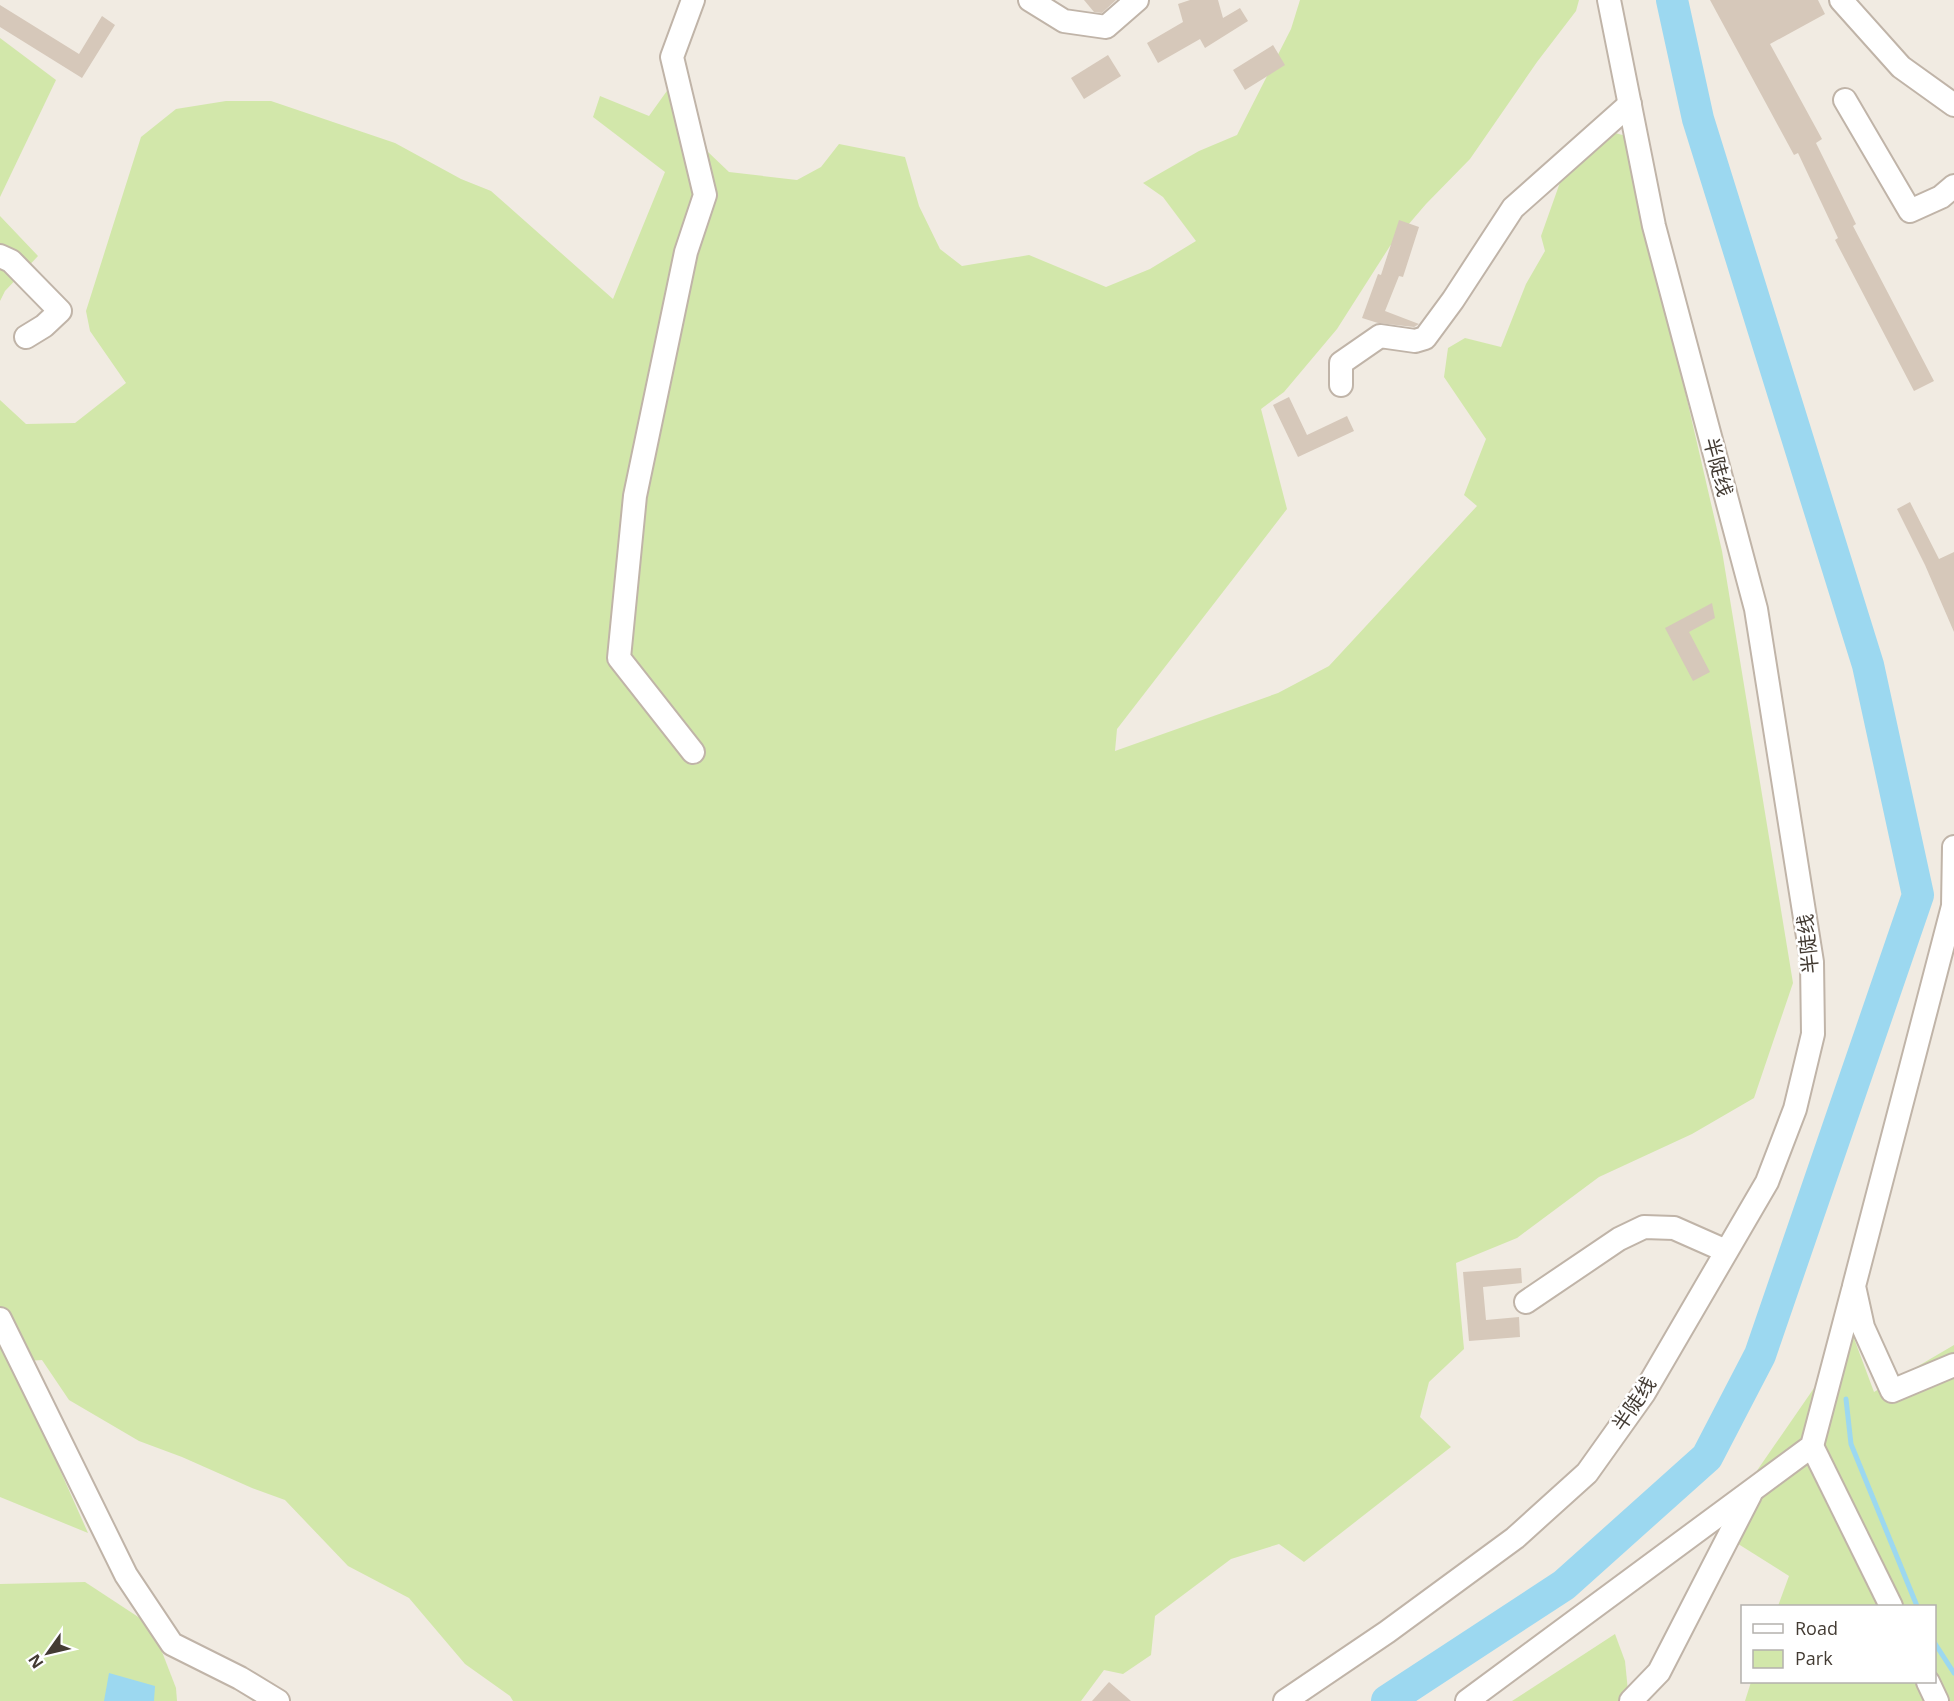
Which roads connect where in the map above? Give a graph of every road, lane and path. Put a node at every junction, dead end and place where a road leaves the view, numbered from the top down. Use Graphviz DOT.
graph roads {
  1 [pos="693,0"];
  2 [pos="1030,0"];
  3 [pos="1137,0"];
  4 [pos="1609,0"];
  5 [pos="1841,0"];
  6 [pos="1845,100"];
  7 [pos="1630,104"];
  8 [pos="1954,105"];
  9 [pos="1954,186"];
  10 [pos="0,256"];
  11 [pos="26,337"];
  12 [pos="1341,386"];
  13 [pos="693,752"];
  14 [pos="1954,847"];
  15 [pos="1726,1251"];
  16 [pos="1854,1286"];
  17 [pos="1526,1302"];
  18 [pos="0,1319"];
  19 [pos="1954,1365"];
  20 [pos="1812,1446"];
  21 [pos="1752,1491"];
  22 [pos="1891,1605"];
  23 [pos="1928,1683"];
  24 [pos="278,1701"];
  25 [pos="1285,1701"];
  26 [pos="1467,1701"];
  27 [pos="1631,1701"];
  28 [pos="1937,1701"];
  1 -- 13 [label="street"];
  2 -- 3 [label="street"];
  4 -- 7 [label="street, 半陡线"];
  5 -- 8 [label="street"];
  6 -- 9 [label="street"];
  7 -- 12 [label="street"];
  7 -- 15 [label="street, 半陡线"];
  10 -- 11 [label="street"];
  14 -- 16 [label="street"];
  15 -- 17 [label="street"];
  15 -- 25 [label="street, 半陡线"];
  16 -- 19 [label="street"];
  16 -- 20 [label="street"];
  18 -- 24 [label="street"];
  20 -- 21 [label="street"];
  20 -- 22 [label="street"];
  21 -- 26 [label="street"];
  21 -- 27 [label="street"];
  23 -- 28 [label="street"];
}
